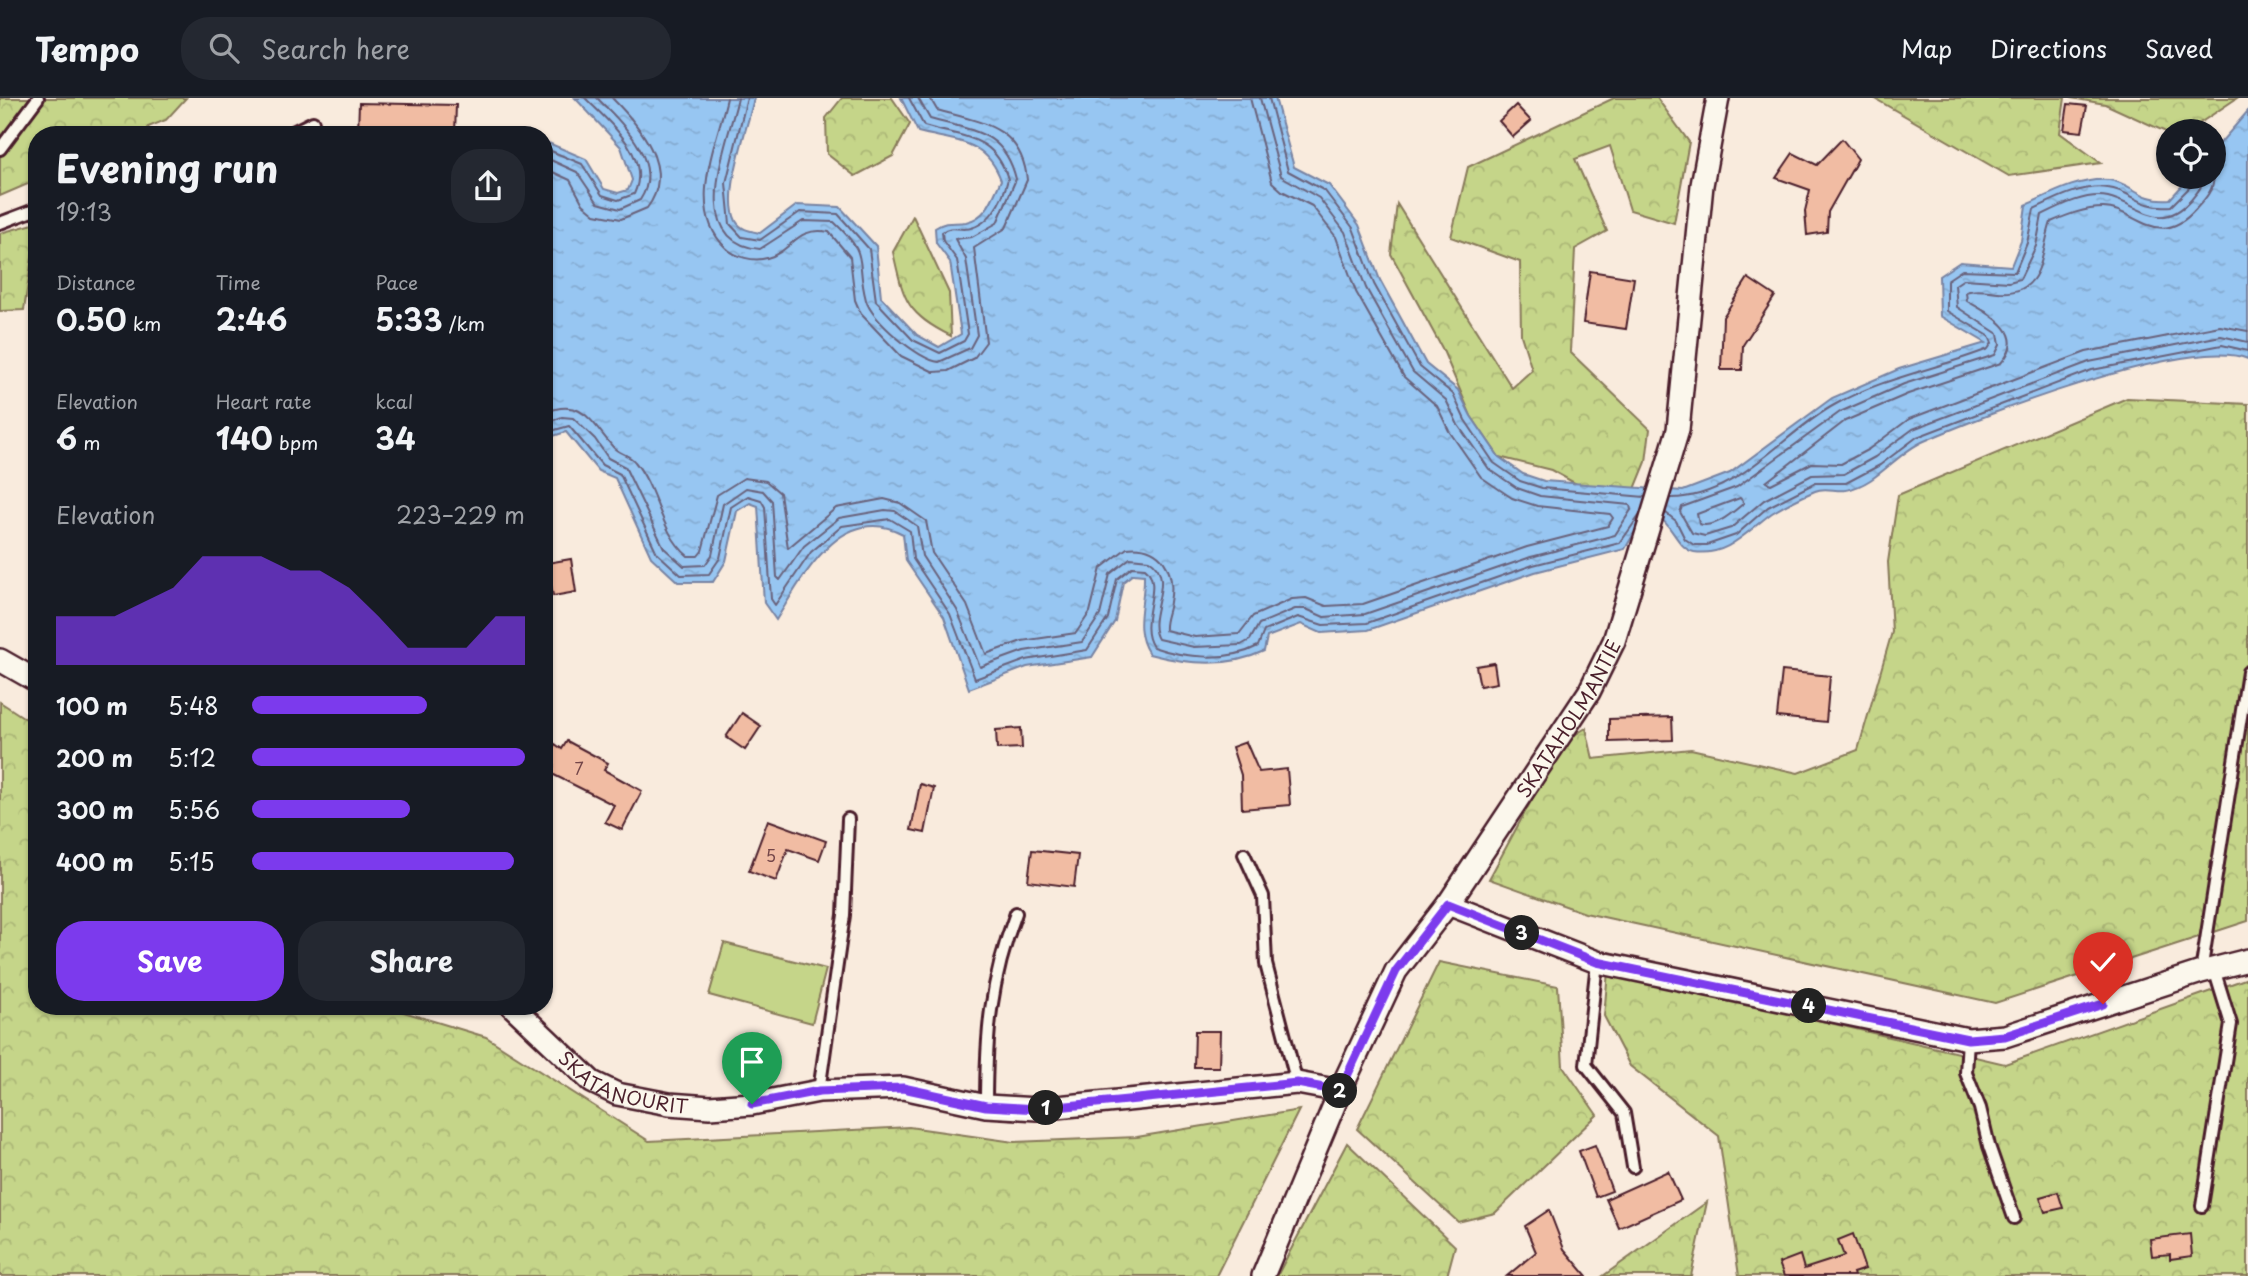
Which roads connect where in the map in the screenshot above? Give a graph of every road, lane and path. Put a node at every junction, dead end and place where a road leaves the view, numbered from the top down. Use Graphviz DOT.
graph roads {
  1 [pos="38,98"];
  2 [pos="1712,101"];
  3 [pos="313,122"];
  4 [pos="305,126"];
  5 [pos="0,149"];
  6 [pos="28,212"];
  7 [pos="0,223"];
  8 [pos="0,660"];
  9 [pos="2248,672"];
  10 [pos="28,676"];
  11 [pos="848,819"];
  12 [pos="1244,854"];
  13 [pos="1448,904"];
  14 [pos="1016,913"];
  15 [pos="2248,960"];
  16 [pos="1597,962"];
  17 [pos="2207,970"];
  18 [pos="521,1015"];
  19 [pos="1968,1039"];
  20 [pos="1297,1083"];
  21 [pos="819,1091"];
  22 [pos="1340,1091"];
  23 [pos="986,1106"];
  24 [pos="1633,1167"];
  25 [pos="2203,1206"];
  26 [pos="2014,1218"];
  27 [pos="1263,1276"];
  1 -- 5 [label="lane"];
  2 -- 13 [label="street, SKATAHOLMANTIE"];
  3 -- 4 [label="lane"];
  6 -- 7 [label="lane"];
  8 -- 10 [label="street"];
  9 -- 17 [label="lane"];
  11 -- 21 [label="lane"];
  12 -- 20 [label="lane"];
  13 -- 16 [label="street"];
  13 -- 22 [label="street, SKATAHOLMANTIE"];
  14 -- 23 [label="lane"];
  15 -- 17 [label="street"];
  16 -- 19 [label="street"];
  16 -- 24 [label="lane"];
  17 -- 19 [label="street"];
  17 -- 25 [label="lane"];
  18 -- 21 [label="street, SKATANOURIT"];
  19 -- 26 [label="lane"];
  20 -- 22 [label="street, SKATANOURIT"];
  20 -- 23 [label="street, SKATANOURIT"];
  21 -- 23 [label="street, SKATANOURIT"];
  22 -- 27 [label="street, SKATAHOLMANTIE"];
}
